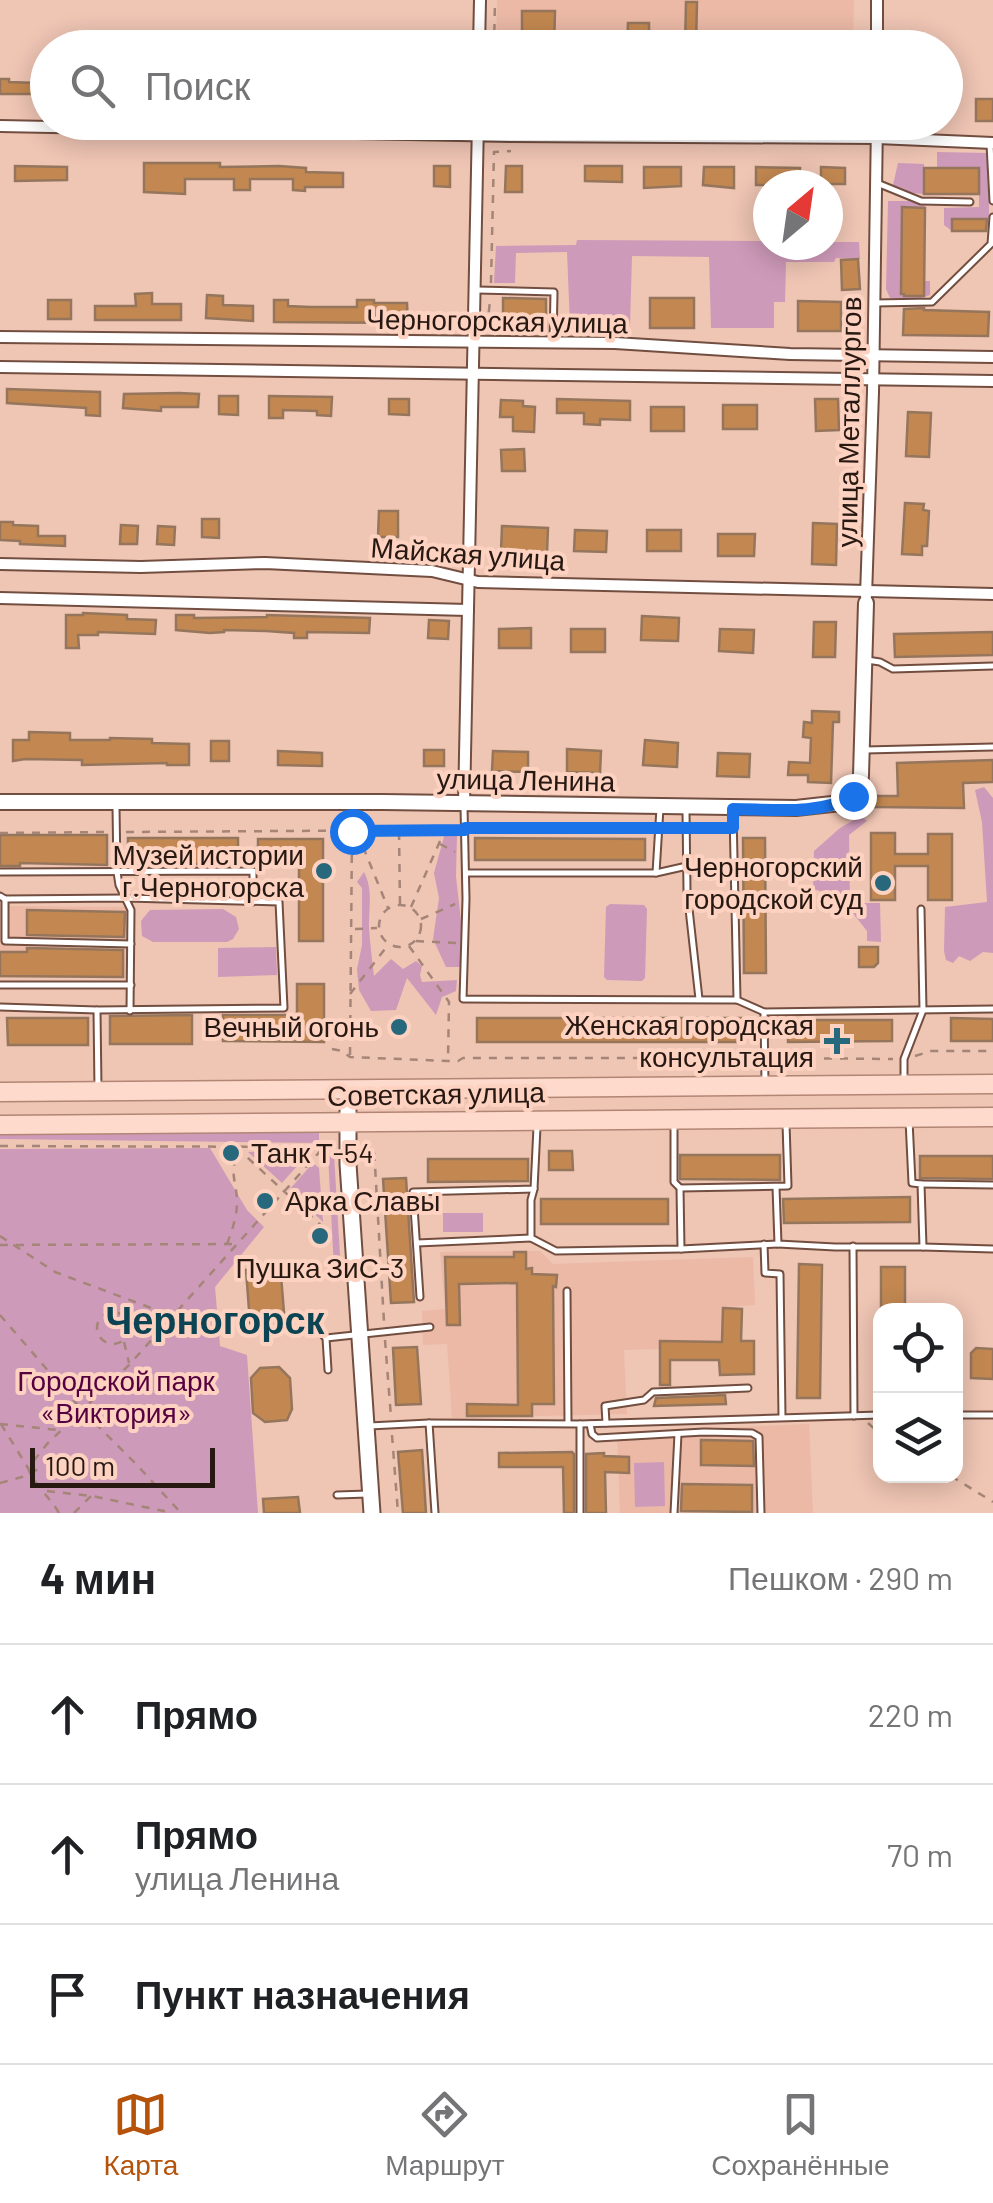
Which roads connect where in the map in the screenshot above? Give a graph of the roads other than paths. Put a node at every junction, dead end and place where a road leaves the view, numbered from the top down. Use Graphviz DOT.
graph roads {
  1 [pos="480,0"];
  2 [pos="877,0"];
  3 [pos="479,30"];
  4 [pos="877,30"];
  5 [pos="0,126"];
  6 [pos="30,126"];
  7 [pos="478,140"];
  8 [pos="876,140"];
  9 [pos="922,140"];
  10 [pos="992,143"];
  11 [pos="876,183"];
  12 [pos="970,202"];
  13 [pos="993,202"];
  14 [pos="993,217"];
  15 [pos="992,244"];
  16 [pos="474,290"];
  17 [pos="874,303"];
  18 [pos="0,337"];
  19 [pos="473,343"];
  20 [pos="553,343"];
  21 [pos="874,355"];
  22 [pos="993,357"];
  23 [pos="0,367"];
  24 [pos="472,374"];
  25 [pos="873,378"];
  26 [pos="993,381"];
  27 [pos="0,564"];
  28 [pos="468,581"];
  29 [pos="993,594"];
  30 [pos="866,597"];
  31 [pos="0,598"];
  32 [pos="468,610"];
  33 [pos="864,660"];
  34 [pos="993,666"];
  35 [pos="993,747"];
  36 [pos="862,750"];
  37 [pos="0,802"];
  38 [pos="116,802"];
  39 [pos="464,804"];
  40 [pos="660,808"];
  41 [pos="686,808"];
  42 [pos="733,809"];
  43 [pos="687,866"];
  44 [pos="0,872"];
  45 [pos="117,872"];
  46 [pos="466,873"];
  47 [pos="656,873"];
  48 [pos="2,898"];
  49 [pos="126,898"];
  50 [pos="253,902"];
  51 [pos="921,909"];
  52 [pos="131,944"];
  53 [pos="131,984"];
  54 [pos="0,985"];
  55 [pos="699,998"];
  56 [pos="737,1000"];
  57 [pos="0,1007"];
  58 [pos="993,1009"];
  59 [pos="97,1010"];
  60 [pos="923,1010"];
  61 [pos="130,1011"];
  62 [pos="764,1012"];
  63 [pos="993,1084"];
  64 [pos="904,1085"];
  65 [pos="765,1086"];
  66 [pos="348,1090"];
  67 [pos="0,1092"];
  68 [pos="98,1092"];
  69 [pos="993,1116"];
  70 [pos="909,1117"];
  71 [pos="786,1118"];
  72 [pos="537,1119"];
  73 [pos="674,1119"];
  74 [pos="348,1122"];
  75 [pos="0,1125"];
  76 [pos="922,1184"];
  77 [pos="993,1185"];
  78 [pos="776,1187"];
  79 [pos="680,1188"];
  80 [pos="534,1189"];
  81 [pos="531,1238"];
  82 [pos="416,1243"];
  83 [pos="764,1244"];
  84 [pos="778,1244"];
  85 [pos="853,1246"];
  86 [pos="923,1246"];
  87 [pos="993,1249"];
  88 [pos="681,1250"];
  89 [pos="567,1291"];
  90 [pos="420,1297"];
  91 [pos="430,1328"];
  92 [pos="316,1329"];
  93 [pos="360,1334"];
  94 [pos="326,1338"];
  95 [pos="328,1370"];
  96 [pos="748,1388"];
  97 [pos="963,1415"];
  98 [pos="993,1415"];
  99 [pos="854,1416"];
  100 [pos="873,1416"];
  101 [pos="782,1418"];
  102 [pos="429,1424"];
  103 [pos="568,1424"];
  104 [pos="580,1424"];
  105 [pos="590,1424"];
  106 [pos="606,1424"];
  107 [pos="366,1426"];
  108 [pos="678,1434"];
  109 [pos="371,1494"];
  110 [pos="338,1495"];
  111 [pos="372,1513"];
  112 [pos="435,1513"];
  113 [pos="580,1513"];
  114 [pos="674,1513"];
  115 [pos="760,1513"];
  1 -- 3 [label="street"];
  2 -- 4 [label="street"];
  5 -- 6 [label="street"];
  7 -- 16 [label="street"];
  8 -- 11 [label="street, улица Металлургов"];
  9 -- 10 [label="street"];
  10 -- 13 [label="lane"];
  11 -- 12 [label="lane"];
  11 -- 17 [label="street, улица Металлургов"];
  14 -- 15 [label="lane"];
  15 -- 17 [label="lane"];
  16 -- 19 [label="street"];
  16 -- 20 [label="lane"];
  17 -- 21 [label="street, улица Металлургов"];
  18 -- 19 [label="street, Черногорская улица"];
  19 -- 20 [label="street, Черногорская улица"];
  19 -- 24 [label="street"];
  20 -- 21 [label="street, Черногорская улица"];
  21 -- 22 [label="street, Черногорская улица"];
  21 -- 25 [label="street, улица Металлургов"];
  23 -- 24 [label="street, Черногорская улица"];
  24 -- 25 [label="street, Черногорская улица"];
  24 -- 28 [label="street"];
  25 -- 26 [label="street, Черногорская улица"];
  25 -- 30 [label="street, улица Металлургов"];
  27 -- 28 [label="street, Майская улица"];
  28 -- 30 [label="street, Майская улица"];
  28 -- 32 [label="street"];
  29 -- 30 [label="street, Майская улица"];
  30 -- 33 [label="street, улица Ленина"];
  31 -- 32 [label="street, Майская улица"];
  32 -- 39 [label="street"];
  33 -- 34 [label="lane"];
  33 -- 36 [label="street, улица Ленина"];
  35 -- 36 [label="lane"];
  36 -- 42 [label="street, улица Ленина"];
  37 -- 38 [label="street, улица Ленина"];
  38 -- 39 [label="street, улица Ленина"];
  38 -- 45 [label="lane"];
  39 -- 40 [label="street, улица Ленина"];
  39 -- 46 [label="lane"];
  40 -- 41 [label="street, улица Ленина"];
  40 -- 47 [label="lane"];
  41 -- 42 [label="street, улица Ленина"];
  41 -- 43 [label="lane"];
  42 -- 56 [label="lane"];
  43 -- 47 [label="lane"];
  43 -- 55 [label="lane"];
  44 -- 45 [label="lane"];
  45 -- 49 [label="lane"];
  45 -- 50 [label="lane"];
  46 -- 47 [label="lane"];
  46 -- 55 [label="lane"];
  48 -- 49 [label="lane"];
  48 -- 52 [label="lane"];
  49 -- 50 [label="lane"];
  49 -- 52 [label="lane"];
  50 -- 61 [label="lane"];
  51 -- 60 [label="lane"];
  52 -- 53 [label="lane"];
  53 -- 54 [label="lane"];
  53 -- 61 [label="lane"];
  55 -- 56 [label="lane"];
  56 -- 62 [label="lane"];
  57 -- 59 [label="lane"];
  58 -- 60 [label="lane"];
  59 -- 61 [label="lane"];
  59 -- 68 [label="lane"];
  60 -- 62 [label="lane"];
  60 -- 64 [label="lane"];
  62 -- 65 [label="lane"];
  63 -- 64 [label="main road, Советская улица"];
  64 -- 65 [label="main road, Советская улица"];
  65 -- 66 [label="main road, Советская улица"];
  66 -- 68 [label="main road, Советская улица"];
  66 -- 74 [label="main road"];
  67 -- 68 [label="main road, Советская улица"];
  69 -- 70 [label="main road, Советская улица"];
  70 -- 71 [label="main road, Советская улица"];
  70 -- 76 [label="lane"];
  71 -- 73 [label="main road, Советская улица"];
  71 -- 78 [label="lane"];
  72 -- 73 [label="main road, Советская улица"];
  72 -- 74 [label="main road, Советская улица"];
  72 -- 80 [label="lane"];
  73 -- 79 [label="lane"];
  74 -- 75 [label="main road, Советская улица"];
  74 -- 93 [label="main road"];
  76 -- 77 [label="lane"];
  76 -- 86 [label="lane"];
  78 -- 79 [label="lane"];
  78 -- 84 [label="lane"];
  79 -- 88 [label="lane"];
  80 -- 81 [label="lane"];
  80 -- 82 [label="lane"];
  81 -- 82 [label="lane"];
  81 -- 88 [label="lane"];
  82 -- 90 [label="lane"];
  83 -- 84 [label="lane"];
  83 -- 88 [label="lane"];
  83 -- 101 [label="lane"];
  84 -- 85 [label="lane"];
  85 -- 86 [label="lane"];
  85 -- 99 [label="lane"];
  86 -- 87 [label="lane"];
  89 -- 103 [label="lane"];
  91 -- 93 [label="lane"];
  92 -- 94 [label="lane"];
  93 -- 94 [label="lane"];
  93 -- 107 [label="main road"];
  94 -- 95 [label="lane"];
  96 -- 106 [label="lane"];
  97 -- 98 [label="lane"];
  99 -- 100 [label="lane"];
  99 -- 101 [label="lane"];
  101 -- 106 [label="lane"];
  102 -- 103 [label="lane"];
  102 -- 107 [label="lane"];
  102 -- 112 [label="lane"];
  103 -- 104 [label="lane"];
  104 -- 105 [label="lane"];
  104 -- 113 [label="lane"];
  105 -- 106 [label="lane"];
  105 -- 108 [label="lane"];
  107 -- 109 [label="main road"];
  108 -- 114 [label="lane"];
  108 -- 115 [label="lane"];
  109 -- 110 [label="lane"];
  109 -- 111 [label="main road"];
}
